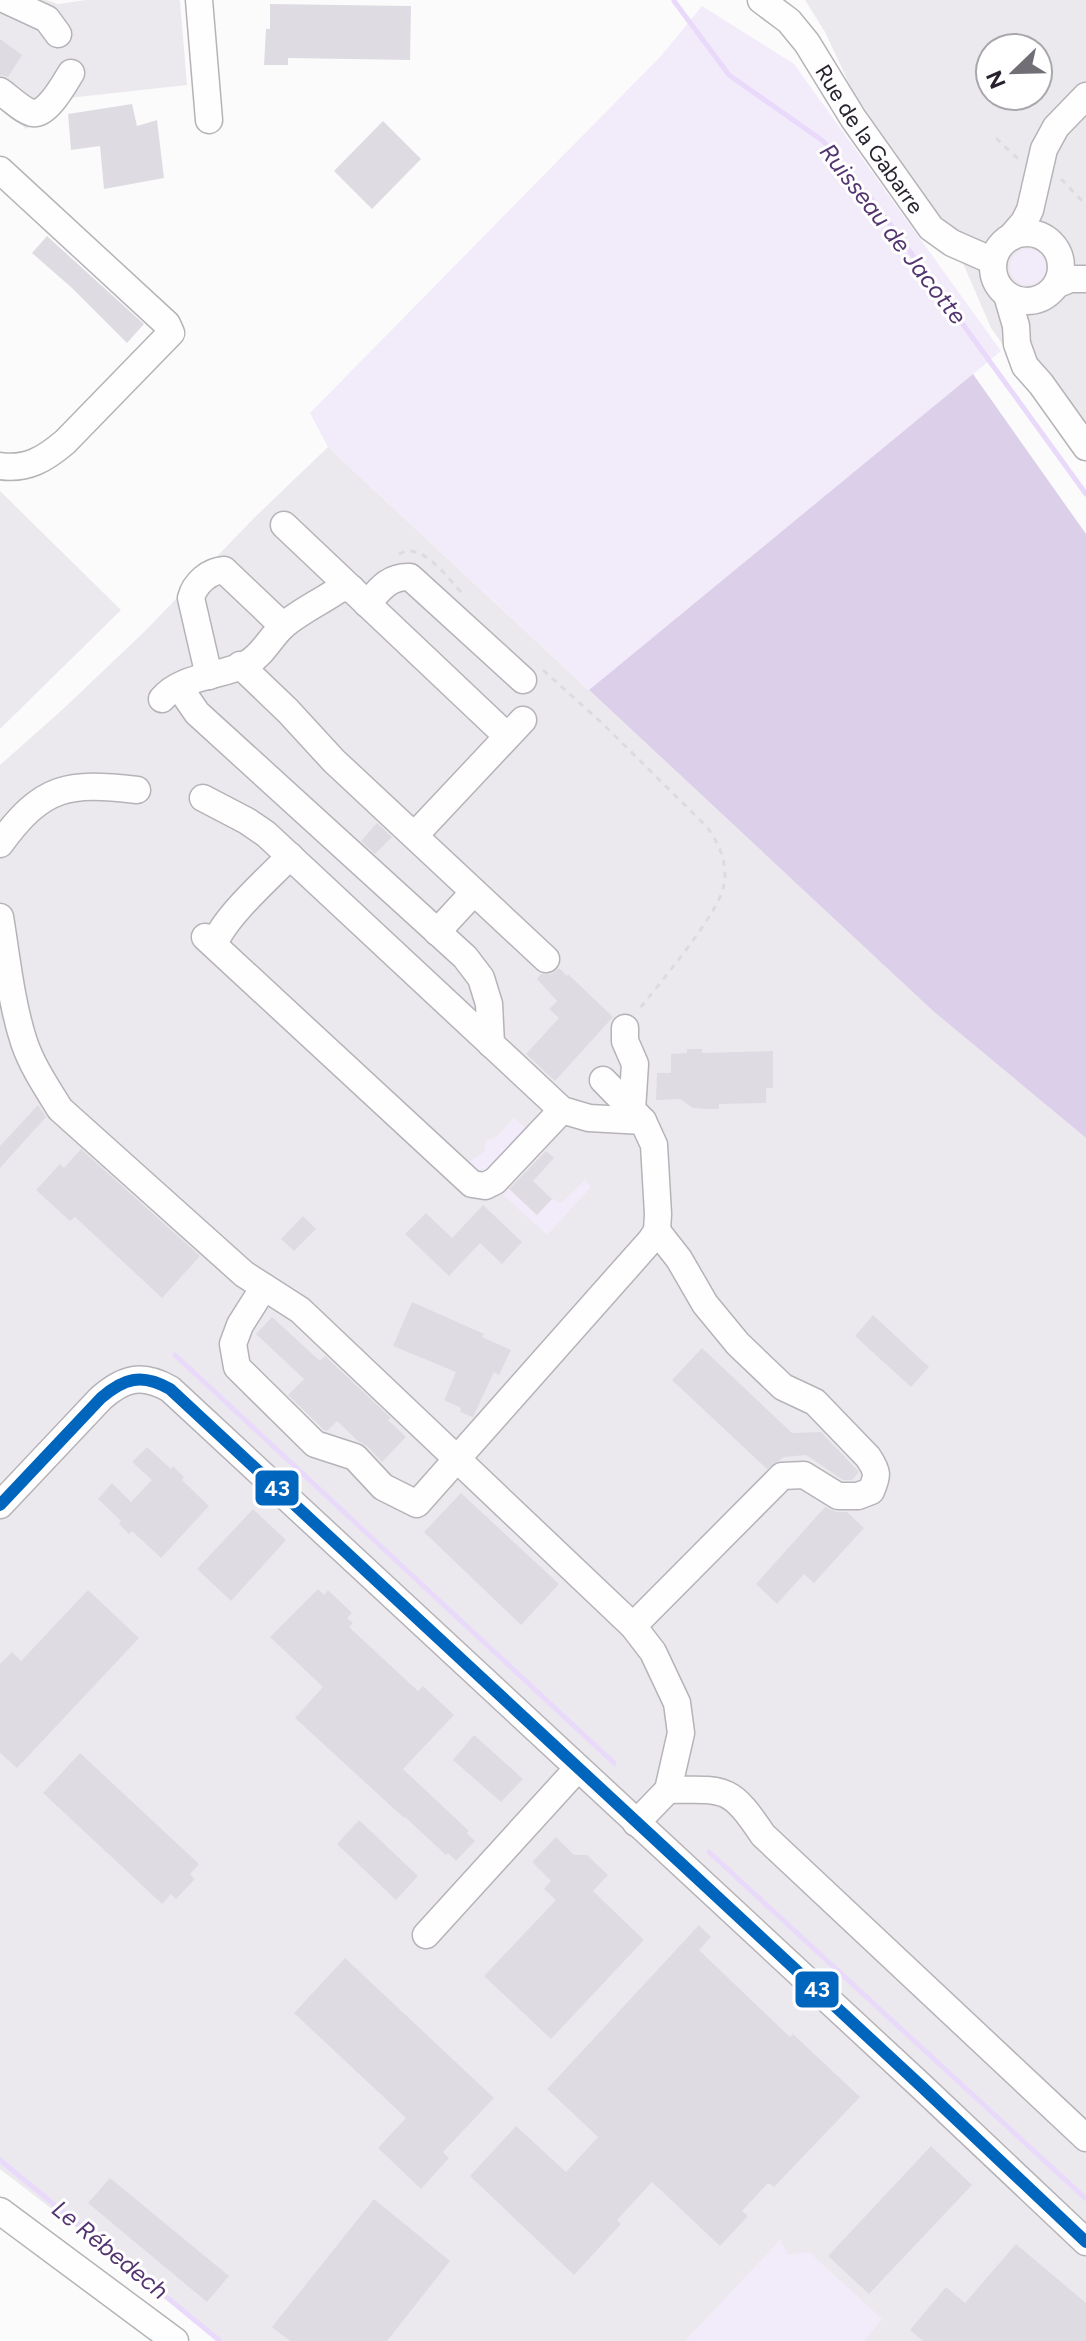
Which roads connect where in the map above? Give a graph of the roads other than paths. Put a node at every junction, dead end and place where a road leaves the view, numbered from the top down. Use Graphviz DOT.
graph roads {
  1 [pos="6,0"];
  2 [pos="199,0"];
  3 [pos="761,0"];
  4 [pos="58,34"];
  5 [pos="71,73"];
  6 [pos="0,91"];
  7 [pos="1086,96"];
  8 [pos="1086,115"];
  9 [pos="209,120"];
  10 [pos="0,170"];
  11 [pos="1045,170"];
  12 [pos="1011,237"];
  13 [pos="1050,242"];
  14 [pos="993,261"];
  15 [pos="1086,279"];
  16 [pos="1050,291"];
  17 [pos="1007,295"];
  18 [pos="1041,384"];
  19 [pos="1086,447"];
  20 [pos="0,466"];
  21 [pos="284,525"];
  22 [pos="360,596"];
  23 [pos="283,626"];
  24 [pos="240,665"];
  25 [pos="532,674"];
  26 [pos="209,676"];
  27 [pos="137,790"];
  28 [pos="203,798"];
  29 [pos="415,835"];
  30 [pos="0,844"];
  31 [pos="290,856"];
  32 [pos="474,892"];
  33 [pos="0,917"];
  34 [pos="437,932"];
  35 [pos="546,959"];
  36 [pos="625,1028"];
  37 [pos="491,1044"];
  38 [pos="603,1080"];
  39 [pos="562,1110"];
  40 [pos="637,1115"];
  41 [pos="657,1231"];
  42 [pos="264,1287"];
  43 [pos="456,1460"];
  44 [pos="0,1505"];
  45 [pos="633,1626"];
  46 [pos="578,1768"];
  47 [pos="668,1790"];
  48 [pos="636,1823"];
  49 [pos="426,1935"];
  50 [pos="1086,2138"];
  51 [pos="0,2211"];
  52 [pos="1086,2242"];
  53 [pos="169,2339"];
  1 -- 4 [label="street"];
  2 -- 9 [label="street"];
  3 -- 14 [label="street, Rue de la Gabarre"];
  5 -- 6 [label="street"];
  7 -- 11 [label="street"];
  8 -- 11 [label="street"];
  10 -- 20 [label="street"];
  11 -- 12 [label="street"];
  11 -- 13 [label="street"];
  12 -- 13 [label="street"];
  12 -- 14 [label="street"];
  13 -- 16 [label="street"];
  14 -- 17 [label="street"];
  15 -- 16 [label="street"];
  16 -- 17 [label="street"];
  16 -- 18 [label="street"];
  17 -- 18 [label="street"];
  18 -- 19 [label="street"];
  21 -- 22 [label="street"];
  22 -- 23 [label="street"];
  22 -- 25 [label="street"];
  22 -- 29 [label="street"];
  23 -- 24 [label="street"];
  23 -- 26 [label="street"];
  24 -- 26 [label="street"];
  24 -- 29 [label="street"];
  26 -- 34 [label="street"];
  27 -- 30 [label="street"];
  28 -- 31 [label="street"];
  29 -- 32 [label="street"];
  31 -- 37 [label="street"];
  31 -- 39 [label="street"];
  32 -- 34 [label="street"];
  32 -- 35 [label="street"];
  33 -- 42 [label="street"];
  34 -- 37 [label="street"];
  36 -- 40 [label="street"];
  37 -- 39 [label="street"];
  38 -- 40 [label="street"];
  39 -- 40 [label="street"];
  40 -- 41 [label="street"];
  41 -- 43 [label="street"];
  41 -- 45 [label="street"];
  42 -- 43 [label="street"];
  42 -- 43 [label="street"];
  43 -- 45 [label="street"];
  44 -- 46 [label="street"];
  45 -- 47 [label="street"];
  46 -- 48 [label="street"];
  46 -- 49 [label="street"];
  47 -- 48 [label="street"];
  47 -- 50 [label="street"];
  48 -- 52 [label="street"];
  51 -- 53 [label="street"];
}
